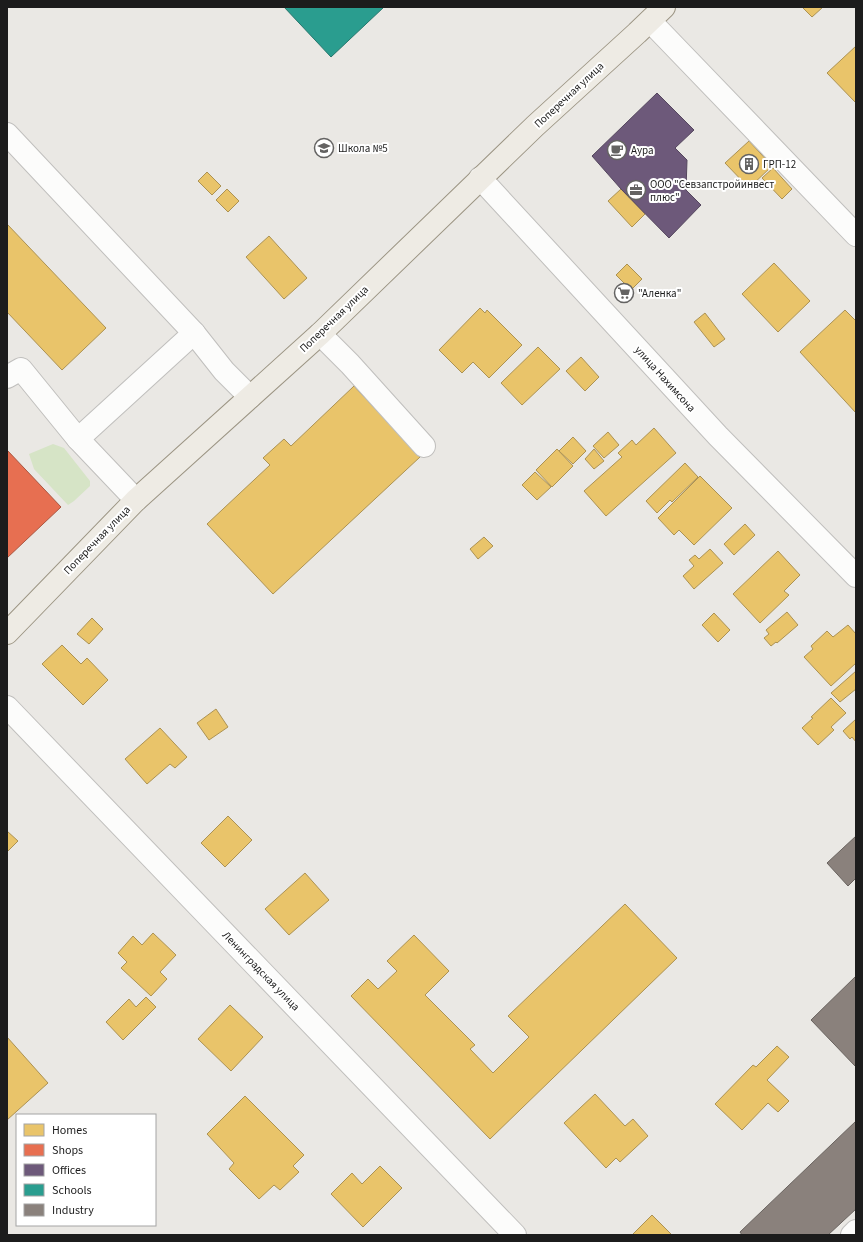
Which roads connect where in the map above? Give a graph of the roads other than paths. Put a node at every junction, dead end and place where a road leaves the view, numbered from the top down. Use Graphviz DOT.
graph roads {
  1 [pos="657,14"];
  2 [pos="7,134"];
  3 [pos="480,178"];
  4 [pos="856,235"];
  5 [pos="194,333"];
  6 [pos="320,334"];
  7 [pos="7,377"];
  8 [pos="250,398"];
  9 [pos="78,439"];
  10 [pos="424,446"];
  11 [pos="136,500"];
  12 [pos="856,576"];
  13 [pos="7,633"];
  14 [pos="7,707"];
  15 [pos="856,1231"];
  16 [pos="515,1235"];
  17 [pos="852,1235"];
  1 -- 3 [label="main road, Поперечная улица"];
  1 -- 4 [label="street"];
  2 -- 5 [label="street"];
  3 -- 6 [label="main road, Поперечная улица"];
  3 -- 12 [label="street, улица Нахимсона"];
  5 -- 8 [label="street"];
  5 -- 9 [label="street"];
  6 -- 8 [label="main road, Поперечная улица"];
  6 -- 10 [label="street"];
  7 -- 9 [label="street"];
  8 -- 11 [label="main road, Поперечная улица"];
  9 -- 11 [label="street"];
  11 -- 13 [label="main road, Поперечная улица"];
  14 -- 16 [label="street, Ленинградская улица"];
  15 -- 17 [label="street"];
}
